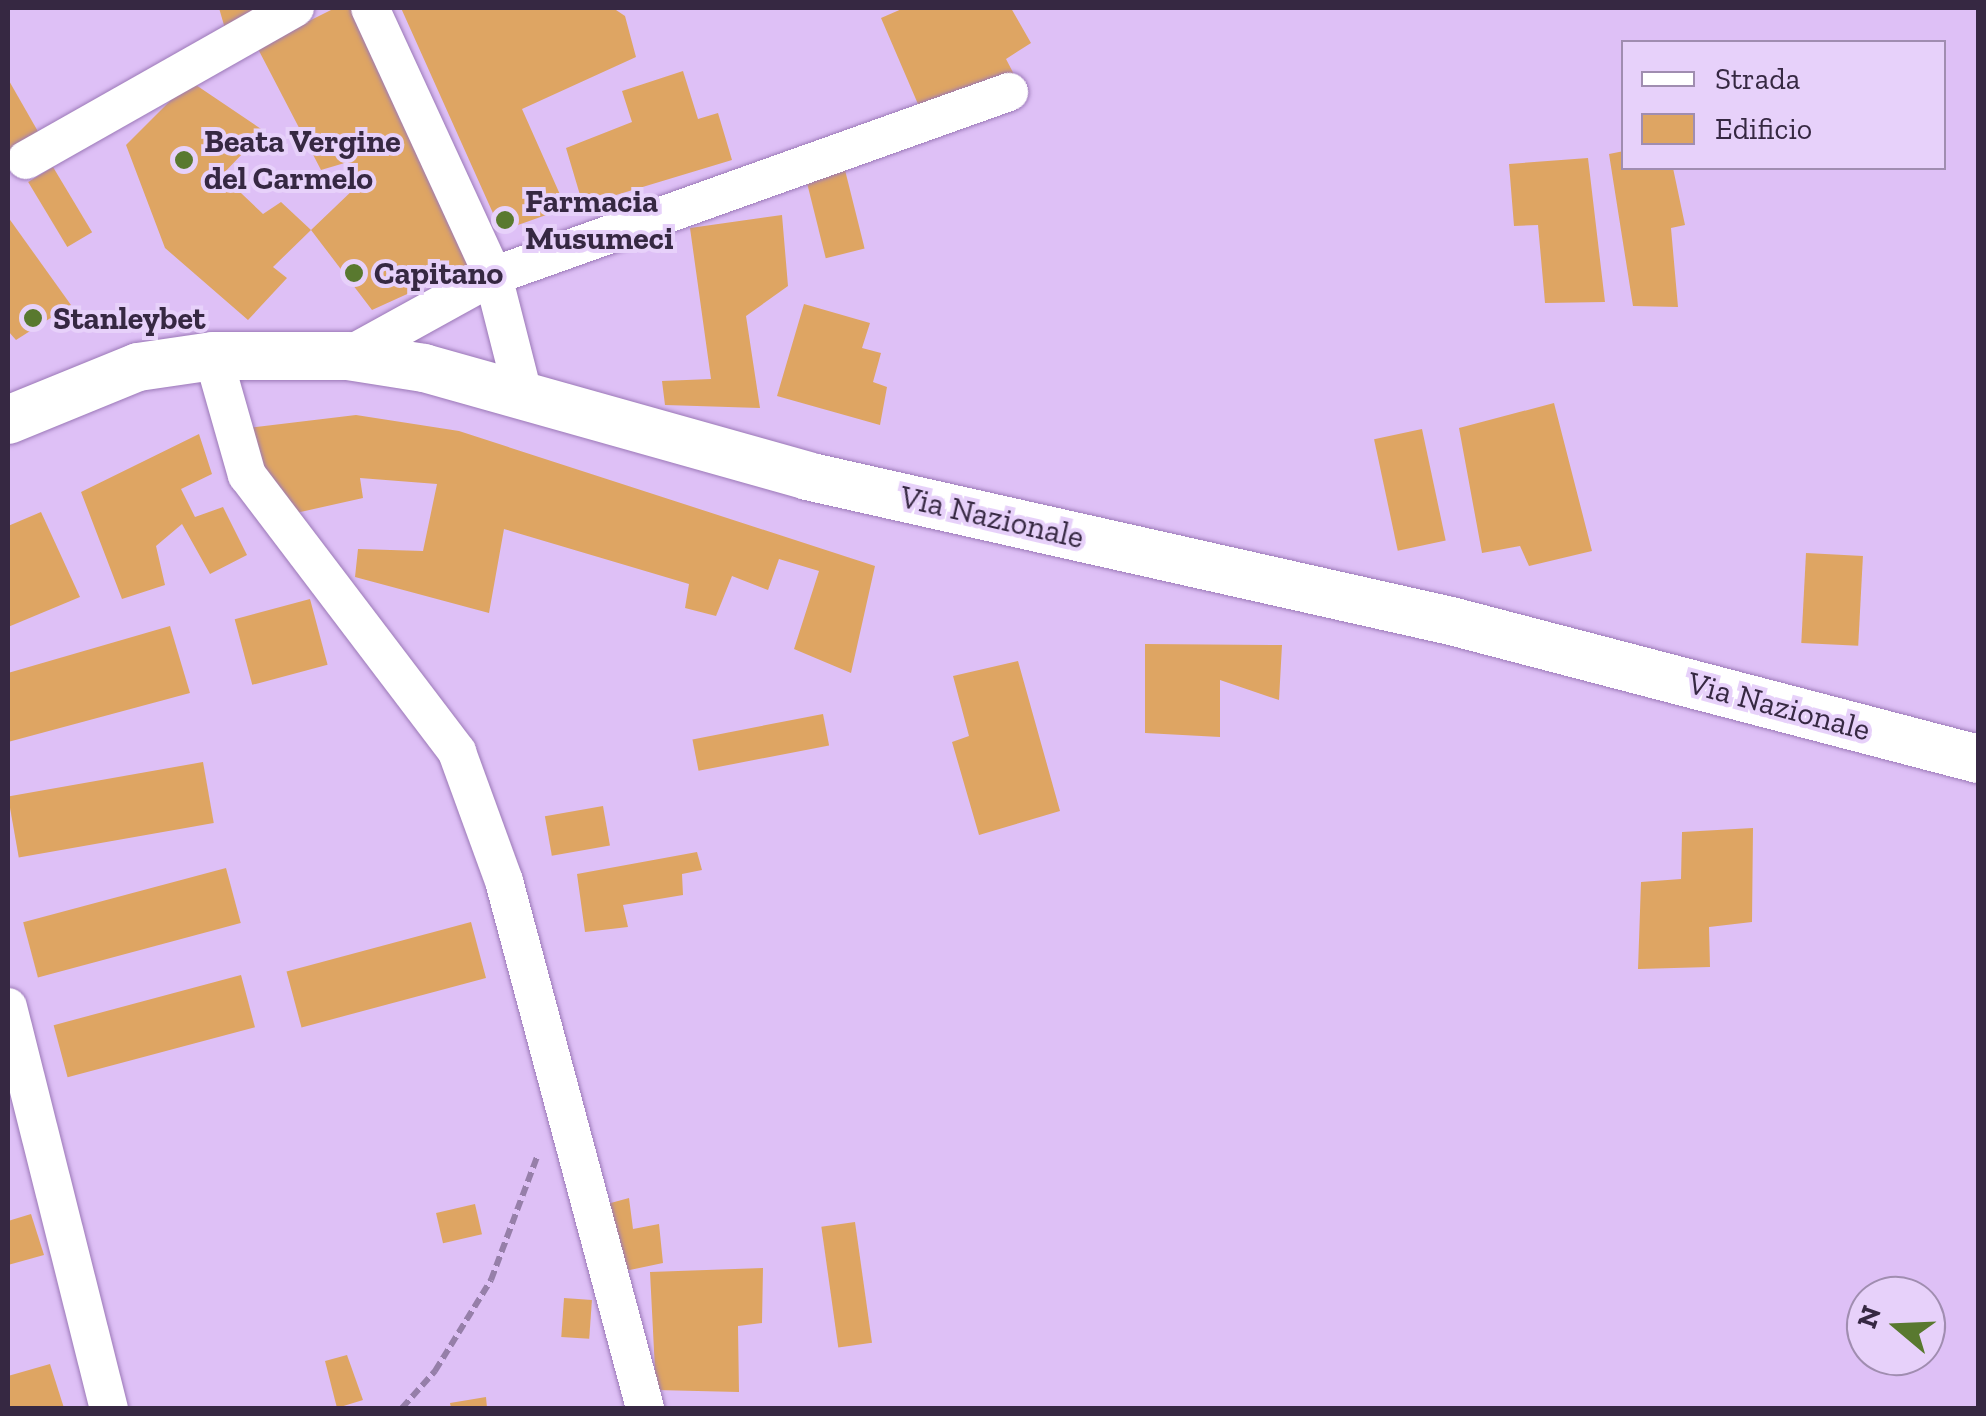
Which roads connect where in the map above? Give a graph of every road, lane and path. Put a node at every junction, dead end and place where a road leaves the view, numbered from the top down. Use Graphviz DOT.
graph roads {
  1 [pos="294,8"];
  2 [pos="370,8"];
  3 [pos="1009,92"];
  4 [pos="26,160"];
  5 [pos="493,276"];
  6 [pos="214,356"];
  7 [pos="348,356"];
  8 [pos="523,394"];
  9 [pos="8,420"];
  10 [pos="1978,759"];
  11 [pos="8,1008"];
  12 [pos="572,1120"];
  13 [pos="109,1408"];
  14 [pos="402,1408"];
  15 [pos="644,1408"];
  1 -- 4 [label="street"];
  2 -- 5 [label="street"];
  3 -- 5 [label="street"];
  5 -- 7 [label="street"];
  5 -- 8 [label="street"];
  6 -- 7 [label="main road, Via Nazionale"];
  6 -- 9 [label="main road, Via Nazionale"];
  6 -- 12 [label="street"];
  7 -- 8 [label="main road, Via Nazionale"];
  8 -- 10 [label="main road, Via Nazionale"];
  11 -- 13 [label="street"];
  12 -- 14 [label="path"];
  12 -- 15 [label="street"];
}
